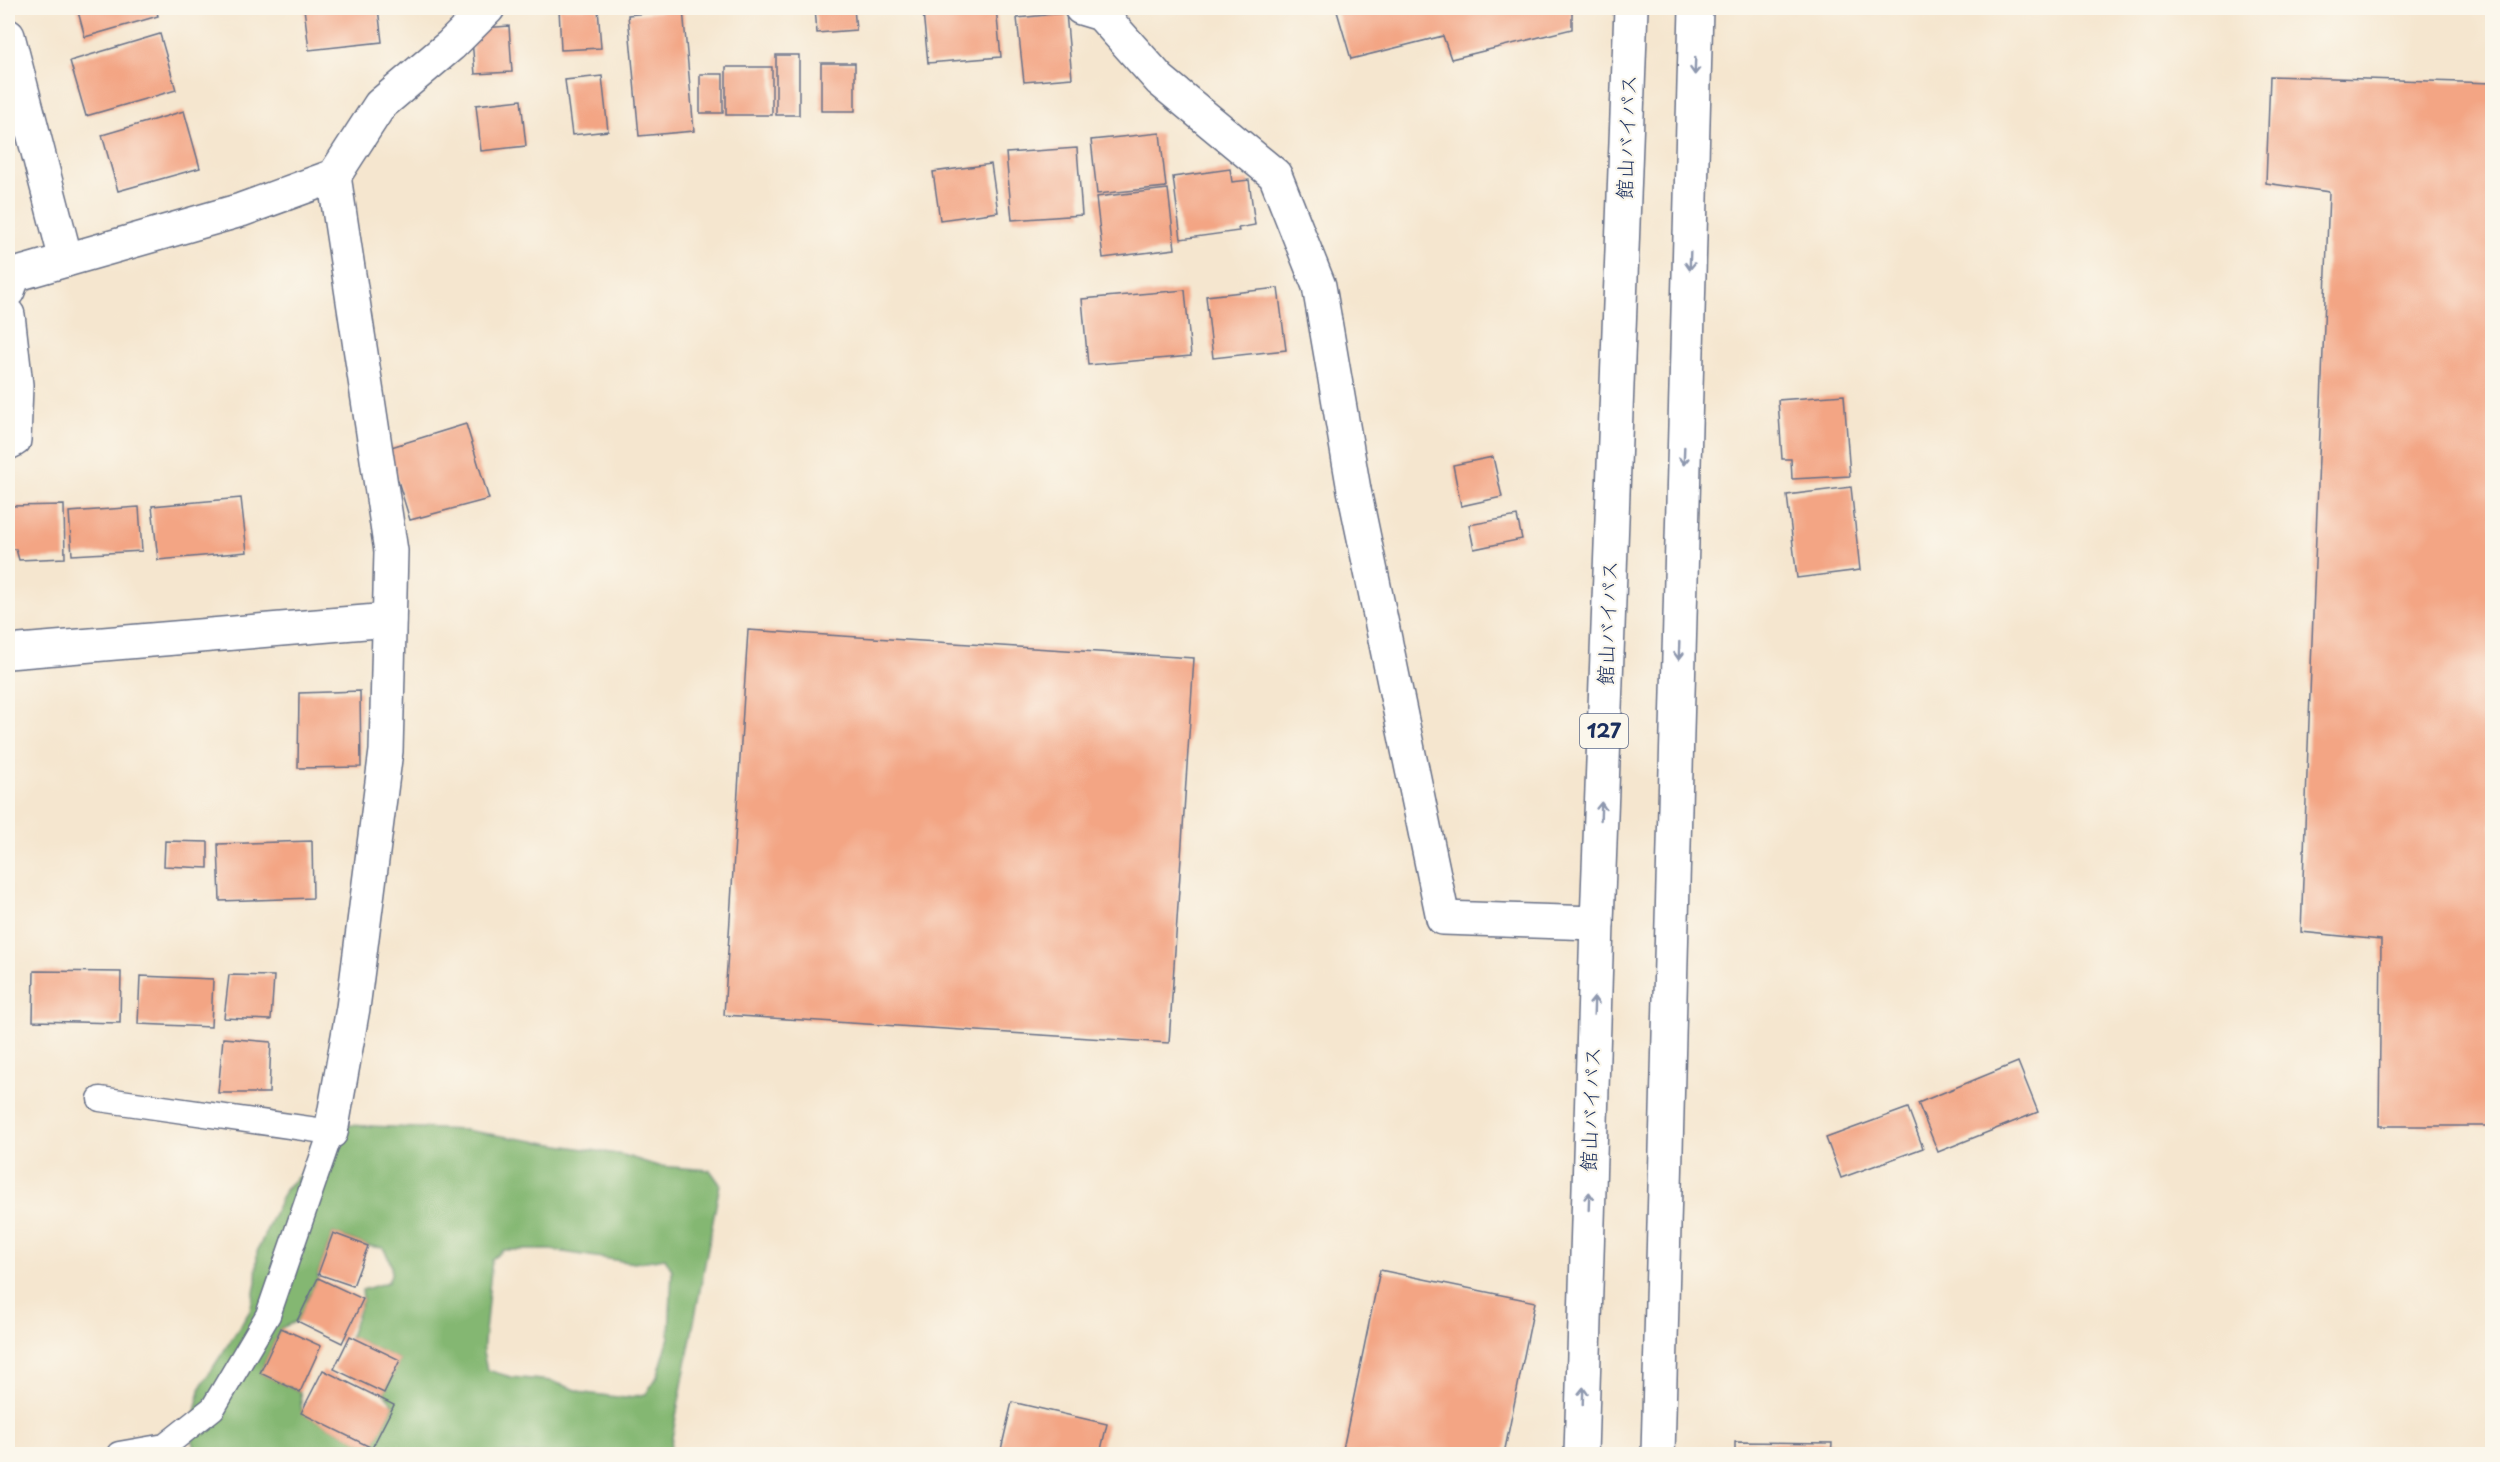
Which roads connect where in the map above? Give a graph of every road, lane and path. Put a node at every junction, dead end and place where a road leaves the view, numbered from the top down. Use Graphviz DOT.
graph roads {
  1 [pos="488,8"];
  2 [pos="1080,8"];
  3 [pos="1631,8"];
  4 [pos="1696,8"];
  5 [pos="8,36"];
  6 [pos="334,176"];
  7 [pos="66,260"];
  8 [pos="8,291"];
  9 [pos="8,315"];
  10 [pos="8,443"];
  11 [pos="389,620"];
  12 [pos="8,652"];
  13 [pos="1597,922"];
  14 [pos="100,1099"];
  15 [pos="331,1132"];
  16 [pos="119,1455"];
  17 [pos="1581,1455"];
  18 [pos="1658,1455"];
  1 -- 6 [label="main road"];
  2 -- 13 [label="main road"];
  13 -- 3 [label="main road, 館山バイパス / 127, one-way"];
  4 -- 18 [label="main road, one-way"];
  5 -- 7 [label="main road"];
  6 -- 7 [label="main road"];
  6 -- 11 [label="main road"];
  7 -- 8 [label="main road"];
  9 -- 10 [label="main road"];
  11 -- 12 [label="main road"];
  11 -- 15 [label="main road"];
  17 -- 13 [label="main road, 館山バイパス / 127, one-way"];
  14 -- 15 [label="lane"];
  15 -- 16 [label="lane"];
}
